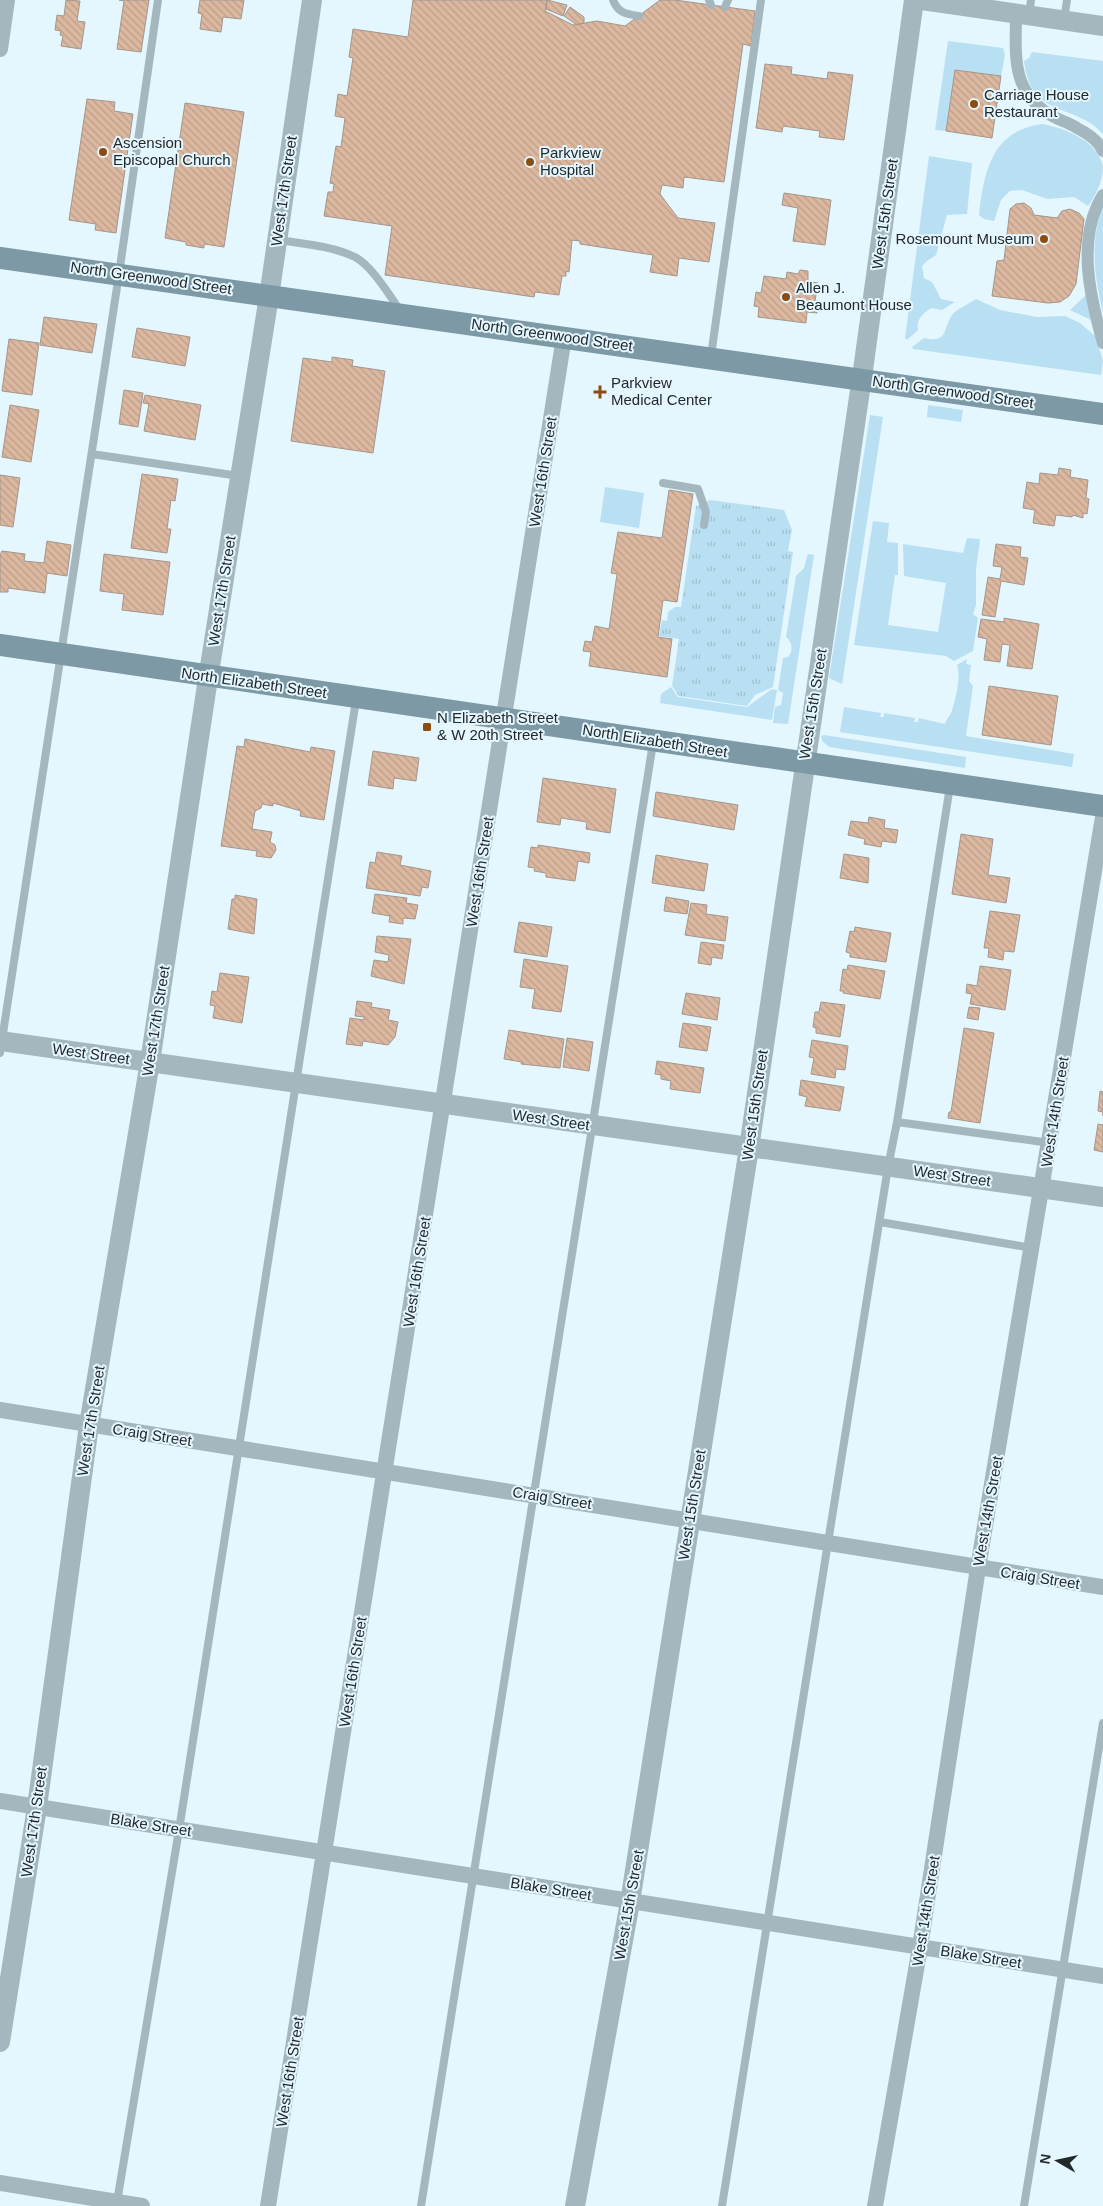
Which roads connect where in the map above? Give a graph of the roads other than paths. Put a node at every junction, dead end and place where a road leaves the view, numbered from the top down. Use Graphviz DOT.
graph roads {
  1 [pos="7,0"];
  2 [pos="158,0"];
  3 [pos="312,0"];
  4 [pos="613,0"];
  5 [pos="761,0"];
  6 [pos="914,0"];
  7 [pos="922,0"];
  8 [pos="1067,0"];
  9 [pos="1025,9"];
  10 [pos="639,16"];
  11 [pos="1064,20"];
  12 [pos="1103,26"];
  13 [pos="0,49"];
  14 [pos="1103,151"];
  15 [pos="1103,195"];
  16 [pos="277,240"];
  17 [pos="0,258"];
  18 [pos="119,274"];
  19 [pos="270,295"];
  20 [pos="403,314"];
  21 [pos="564,337"];
  22 [pos="1103,343"];
  23 [pos="710,358"];
  24 [pos="862,379"];
  25 [pos="1103,414"];
  26 [pos="92,454"];
  27 [pos="241,476"];
  28 [pos="663,483"];
  29 [pos="704,525"];
  30 [pos="0,645"];
  31 [pos="61,654"];
  32 [pos="208,677"];
  33 [pos="356,698"];
  34 [pos="504,718"];
  35 [pos="653,741"];
  36 [pos="804,764"];
  37 [pos="950,785"];
  38 [pos="1103,806"];
  39 [pos="1103,817"];
  40 [pos="1,1045"];
  41 [pos="150,1062"];
  42 [pos="296,1083"];
  43 [pos="443,1104"];
  44 [pos="897,1122"];
  45 [pos="591,1126"];
  46 [pos="1050,1144"];
  47 [pos="749,1148"];
  48 [pos="888,1167"];
  49 [pos="1042,1188"];
  50 [pos="1103,1197"];
  51 [pos="880,1222"];
  52 [pos="1032,1248"];
  53 [pos="0,1410"];
  54 [pos="89,1425"];
  55 [pos="239,1448"];
  56 [pos="385,1471"];
  57 [pos="534,1495"];
  58 [pos="690,1520"];
  59 [pos="829,1543"];
  60 [pos="978,1568"];
  61 [pos="1103,1587"];
  62 [pos="1103,1723"];
  63 [pos="0,1801"];
  64 [pos="37,1807"];
  65 [pos="179,1830"];
  66 [pos="324,1853"];
  67 [pos="472,1877"];
  68 [pos="630,1902"];
  69 [pos="767,1923"];
  70 [pos="920,1947"];
  71 [pos="1062,1970"];
  72 [pos="1103,1976"];
  73 [pos="0,2042"];
  74 [pos="0,2184"];
  75 [pos="117,2204"];
  76 [pos="142,2206"];
  77 [pos="268,2206"];
  78 [pos="421,2206"];
  79 [pos="575,2206"];
  80 [pos="722,2206"];
  81 [pos="875,2206"];
  82 [pos="1024,2206"];
  1 -- 13 [label="street"];
  2 -- 18 [label="lane"];
  3 -- 16 [label="street, West 17th Street"];
  4 -- 10 [label="lane"];
  5 -- 23 [label="lane"];
  6 -- 24 [label="street, West 15th Street"];
  7 -- 9 [label="street"];
  8 -- 11 [label="lane"];
  9 -- 11 [label="street"];
  9 -- 14 [label="street"];
  11 -- 12 [label="street"];
  15 -- 22 [label="street"];
  16 -- 19 [label="street, West 17th Street"];
  16 -- 20 [label="lane"];
  17 -- 18 [label="main road, North Greenwood Street"];
  18 -- 19 [label="main road, North Greenwood Street"];
  18 -- 26 [label="lane"];
  19 -- 20 [label="main road, North Greenwood Street"];
  19 -- 27 [label="street, West 17th Street"];
  20 -- 21 [label="main road, North Greenwood Street"];
  21 -- 23 [label="main road, North Greenwood Street"];
  21 -- 34 [label="street, West 16th Street"];
  23 -- 24 [label="main road, North Greenwood Street"];
  24 -- 25 [label="main road, North Greenwood Street"];
  24 -- 36 [label="street, West 15th Street"];
  26 -- 27 [label="lane"];
  26 -- 31 [label="lane"];
  27 -- 32 [label="street, West 17th Street"];
  28 -- 29 [label="lane"];
  30 -- 31 [label="main road, North Elizabeth Street"];
  31 -- 32 [label="main road, North Elizabeth Street"];
  31 -- 40 [label="lane"];
  32 -- 33 [label="main road, North Elizabeth Street"];
  32 -- 41 [label="street, West 17th Street"];
  33 -- 34 [label="main road, North Elizabeth Street"];
  33 -- 42 [label="lane"];
  34 -- 35 [label="main road, North Elizabeth Street"];
  34 -- 43 [label="street, West 16th Street"];
  35 -- 36 [label="main road, North Elizabeth Street"];
  35 -- 45 [label="lane"];
  36 -- 37 [label="main road, North Elizabeth Street"];
  36 -- 47 [label="street, West 15th Street"];
  37 -- 38 [label="main road, North Elizabeth Street"];
  37 -- 44 [label="lane"];
  39 -- 46 [label="street, West 14th Street"];
  40 -- 41 [label="street, West Street"];
  41 -- 42 [label="street, West Street"];
  41 -- 54 [label="street, West 17th Street"];
  42 -- 43 [label="street, West Street"];
  42 -- 55 [label="lane"];
  43 -- 45 [label="street, West Street"];
  43 -- 56 [label="street, West 16th Street"];
  44 -- 46 [label="lane"];
  44 -- 48 [label="lane"];
  45 -- 47 [label="street, West Street"];
  45 -- 57 [label="lane"];
  46 -- 49 [label="street, West 14th Street"];
  47 -- 48 [label="street, West Street"];
  47 -- 58 [label="street, West 15th Street"];
  48 -- 49 [label="street, West Street"];
  48 -- 51 [label="lane"];
  49 -- 50 [label="street, West Street"];
  49 -- 52 [label="street, West 14th Street"];
  51 -- 52 [label="lane"];
  51 -- 59 [label="lane"];
  52 -- 60 [label="street, West 14th Street"];
  53 -- 54 [label="street, Craig Street"];
  54 -- 55 [label="street, Craig Street"];
  54 -- 64 [label="street, West 17th Street"];
  55 -- 56 [label="street, Craig Street"];
  55 -- 65 [label="lane"];
  56 -- 57 [label="street, Craig Street"];
  56 -- 66 [label="street, West 16th Street"];
  57 -- 58 [label="street, Craig Street"];
  57 -- 67 [label="lane"];
  58 -- 59 [label="street, Craig Street"];
  58 -- 68 [label="street, West 15th Street"];
  59 -- 60 [label="street, Craig Street"];
  59 -- 69 [label="lane"];
  60 -- 61 [label="street, Craig Street"];
  60 -- 70 [label="street, West 14th Street"];
  62 -- 71 [label="lane"];
  63 -- 64 [label="street, Blake Street"];
  64 -- 65 [label="street, Blake Street"];
  64 -- 73 [label="street, West 17th Street"];
  65 -- 66 [label="street, Blake Street"];
  65 -- 75 [label="lane"];
  66 -- 67 [label="street, Blake Street"];
  66 -- 77 [label="street, West 16th Street"];
  67 -- 68 [label="street, Blake Street"];
  67 -- 78 [label="lane"];
  68 -- 69 [label="street, Blake Street"];
  68 -- 79 [label="street, West 15th Street"];
  69 -- 70 [label="street, Blake Street"];
  69 -- 80 [label="lane"];
  70 -- 71 [label="street, Blake Street"];
  70 -- 81 [label="street, West 14th Street"];
  71 -- 72 [label="street, Blake Street"];
  71 -- 82 [label="lane"];
  74 -- 75 [label="street"];
  75 -- 76 [label="street"];
}
